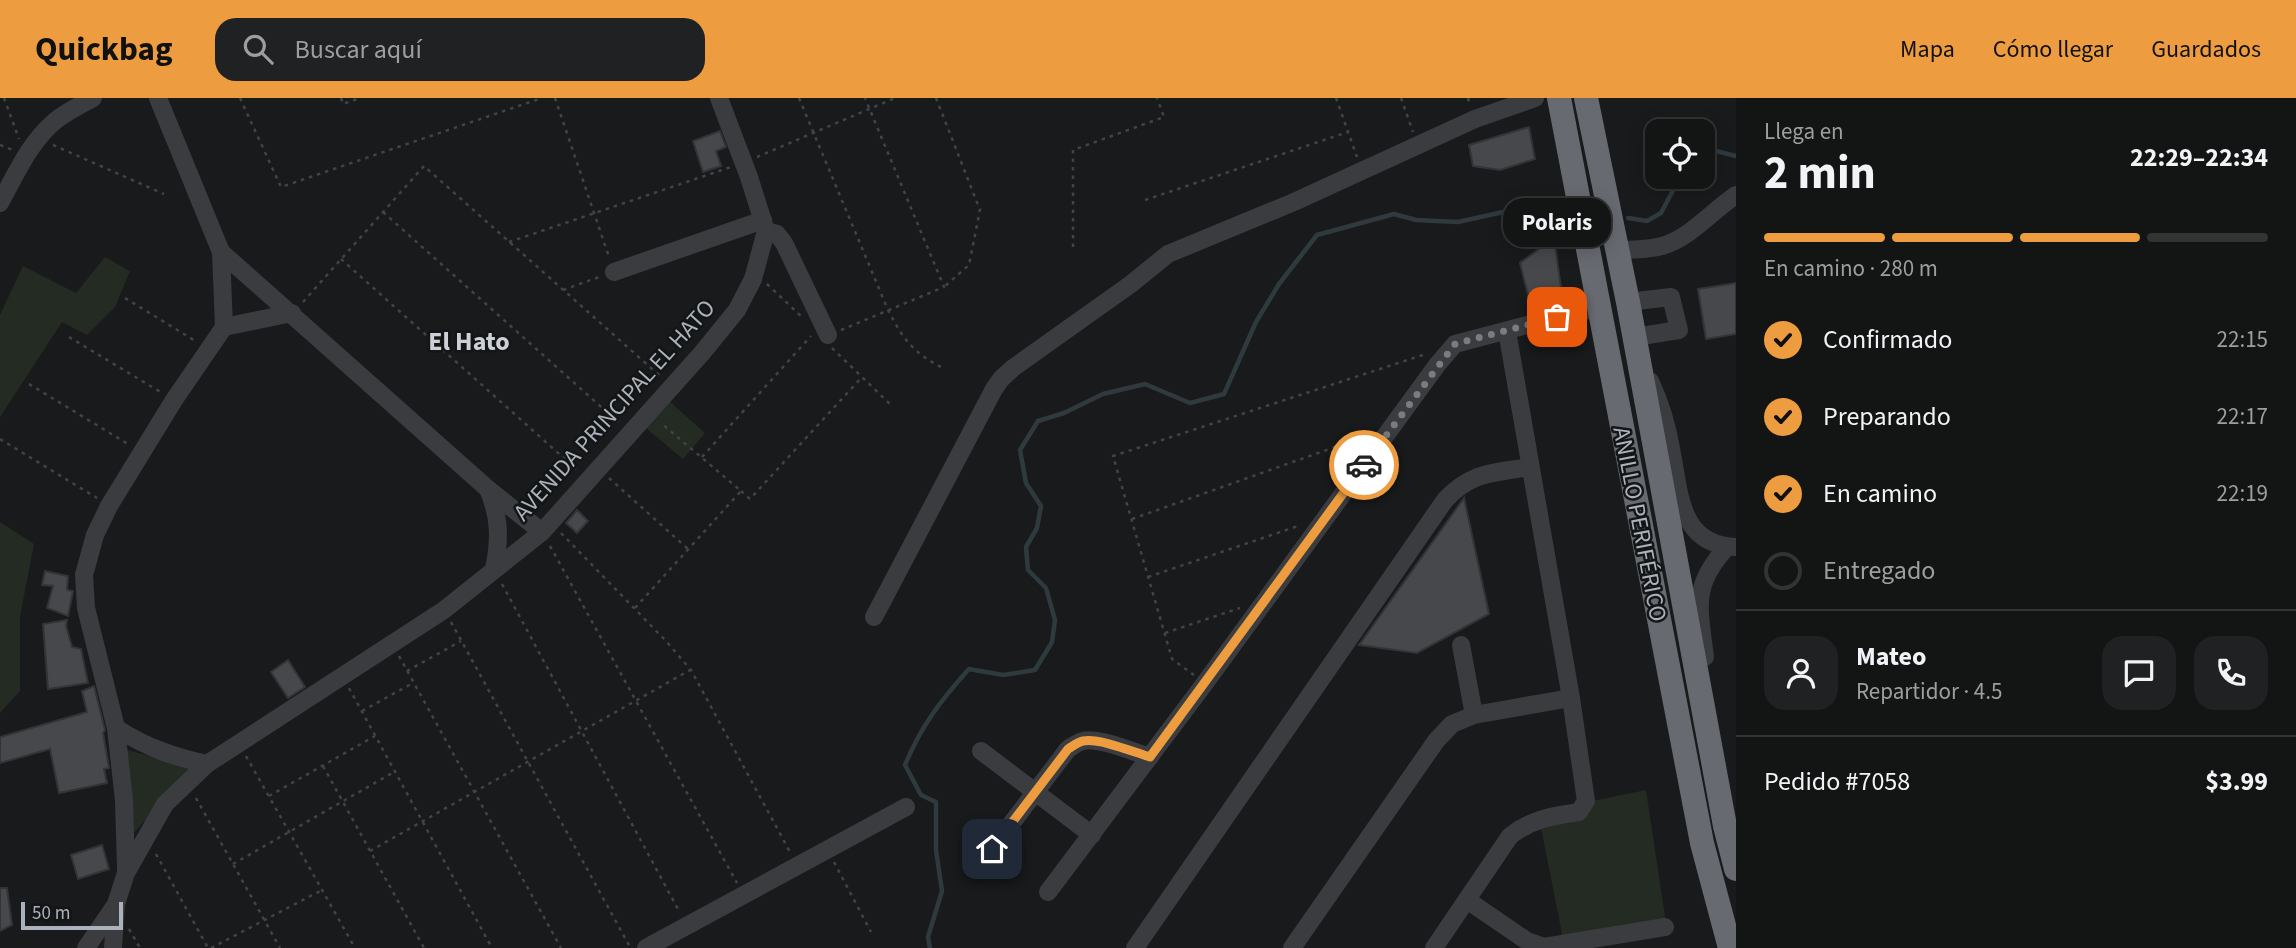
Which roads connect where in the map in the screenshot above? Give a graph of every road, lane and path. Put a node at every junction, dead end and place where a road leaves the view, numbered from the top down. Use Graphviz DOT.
graph roads {
  1 [pos="4,98"];
  2 [pos="93,98"];
  3 [pos="158,98"];
  4 [pos="240,98"];
  5 [pos="341,98"];
  6 [pos="360,98"];
  7 [pos="542,98"];
  8 [pos="555,98"];
  9 [pos="719,98"];
  10 [pos="799,98"];
  11 [pos="865,98"];
  12 [pos="895,98"];
  13 [pos="936,98"];
  14 [pos="1157,98"];
  15 [pos="1336,98"];
  16 [pos="1401,98"];
  17 [pos="1535,98"];
  18 [pos="1559,98"];
  19 [pos="1586,98"];
  20 [pos="870,109"];
  21 [pos="1348,132"];
  22 [pos="813,133"];
  23 [pos="37,138"];
  24 [pos="1417,145"];
  25 [pos="25,156"];
  26 [pos="744,163"];
  27 [pos="1361,170"];
  28 [pos="164,194"];
  29 [pos="1736,195"];
  30 [pos="1145,200"];
  31 [pos="0,203"];
  32 [pos="383,212"];
  33 [pos="594,213"];
  34 [pos="765,225"];
  35 [pos="509,242"];
  36 [pos="1073,247"];
  37 [pos="1617,251"];
  38 [pos="221,252"];
  39 [pos="341,259"];
  40 [pos="614,272"];
  41 [pos="944,287"];
  42 [pos="563,290"];
  43 [pos="125,298"];
  44 [pos="1628,302"];
  45 [pos="1598,308"];
  46 [pos="888,310"];
  47 [pos="292,313"];
  48 [pos="224,327"];
  49 [pos="1507,331"];
  50 [pos="821,333"];
  51 [pos="69,337"];
  52 [pos="1455,344"];
  53 [pos="1636,346"];
  54 [pos="209,349"];
  55 [pos="943,368"];
  56 [pos="862,377"];
  57 [pos="663,379"];
  58 [pos="29,384"];
  59 [pos="174,400"];
  60 [pos="649,413"];
  61 [pos="1391,428"];
  62 [pos="631,433"];
  63 [pos="0,439"];
  64 [pos="142,453"];
  65 [pos="702,457"];
  66 [pos="1530,467"];
  67 [pos="594,475"];
  68 [pos="488,489"];
  69 [pos="741,491"];
  70 [pos="109,506"];
  71 [pos="1328,516"];
  72 [pos="1132,519"];
  73 [pos="547,527"];
  74 [pos="1732,547"];
  75 [pos="688,550"];
  76 [pos="494,569"];
  77 [pos="1148,577"];
  78 [pos="1266,599"];
  79 [pos="635,608"];
  80 [pos="444,610"];
  81 [pos="874,617"];
  82 [pos="1165,633"];
  83 [pos="461,642"];
  84 [pos="392,644"];
  85 [pos="1461,645"];
  86 [pos="691,670"];
  87 [pos="407,671"];
  88 [pos="343,676"];
  89 [pos="414,683"];
  90 [pos="1205,683"];
  91 [pos="1571,698"];
  92 [pos="637,700"];
  93 [pos="1702,703"];
  94 [pos="362,711"];
  95 [pos="1474,715"];
  96 [pos="116,728"];
  97 [pos="580,732"];
  98 [pos="375,736"];
  99 [pos="239,742"];
  100 [pos="981,751"];
  101 [pos="1150,757"];
  102 [pos="528,762"];
  103 [pos="207,764"];
  104 [pos="323,766"];
  105 [pos="394,772"];
  106 [pos="187,782"];
  107 [pos="475,792"];
  108 [pos="1036,792"];
  109 [pos="269,796"];
  110 [pos="343,802"];
  111 [pos="906,807"];
  112 [pos="421,822"];
  113 [pos="289,832"];
  114 [pos="1091,835"];
  115 [pos="145,836"];
  116 [pos="1702,843"];
  117 [pos="992,849"];
  118 [pos="828,850"];
  119 [pos="370,851"];
  120 [pos="233,864"];
  121 [pos="798,866"];
  122 [pos="1736,869"];
  123 [pos="126,873"];
  124 [pos="322,890"];
  125 [pos="1048,892"];
  126 [pos="744,895"];
  127 [pos="1467,900"];
  128 [pos="116,904"];
  129 [pos="264,920"];
  130 [pos="687,926"];
  131 [pos="1665,927"];
  132 [pos="871,932"];
  133 [pos="86,948"];
  134 [pos="113,948"];
  135 [pos="209,948"];
  136 [pos="280,948"];
  137 [pos="355,948"];
  138 [pos="424,948"];
  139 [pos="492,948"];
  140 [pos="561,948"];
  141 [pos="631,948"];
  142 [pos="646,948"];
  143 [pos="1135,948"];
  144 [pos="1292,948"];
  145 [pos="1434,948"];
  146 [pos="1721,948"];
  147 [pos="1730,948"];
  1 -- 25 [label="path"];
  2 -- 23 [label="street"];
  3 -- 38 [label="street"];
  4 -- 7 [label="path"];
  5 -- 6 [label="path"];
  8 -- 33 [label="path"];
  9 -- 26 [label="street"];
  10 -- 22 [label="path"];
  11 -- 20 [label="path"];
  12 -- 20 [label="path"];
  13 -- 41 [label="path"];
  14 -- 36 [label="path"];
  15 -- 21 [label="path"];
  16 -- 24 [label="path"];
  17 -- 24 [label="street"];
  18 -- 45 [label="highway, ANILLO PERIFÉRICO"];
  19 -- 37 [label="highway, ANILLO PERIFÉRICO"];
  20 -- 22 [label="path"];
  20 -- 41 [label="path"];
  21 -- 27 [label="path"];
  21 -- 30 [label="path"];
  22 -- 26 [label="path"];
  22 -- 46 [label="path"];
  23 -- 25 [label="street"];
  23 -- 28 [label="path"];
  24 -- 27 [label="street"];
  25 -- 31 [label="street"];
  26 -- 33 [label="path"];
  26 -- 34 [label="street"];
  27 -- 81 [label="street"];
  29 -- 37 [label="street"];
  32 -- 35 [label="path"];
  32 -- 39 [label="path"];
  32 -- 62 [label="path"];
  33 -- 35 [label="path"];
  33 -- 40 [label="path"];
  34 -- 40 [label="street"];
  34 -- 50 [label="street"];
  34 -- 60 [label="street, AVENIDA PRINCIPAL EL HATO"];
  35 -- 42 [label="path"];
  37 -- 44 [label="highway, ANILLO PERIFÉRICO"];
  38 -- 47 [label="street"];
  38 -- 48 [label="street"];
  39 -- 47 [label="path"];
  39 -- 67 [label="path"];
  40 -- 42 [label="path"];
  41 -- 46 [label="path"];
  42 -- 57 [label="path"];
  43 -- 54 [label="path"];
  44 -- 53 [label="highway, ANILLO PERIFÉRICO"];
  44 -- 53 [label="street"];
  45 -- 49 [label="street"];
  45 -- 116 [label="highway, ANILLO PERIFÉRICO"];
  46 -- 50 [label="path"];
  46 -- 55 [label="path"];
  47 -- 48 [label="street"];
  47 -- 68 [label="street"];
  48 -- 54 [label="street"];
  49 -- 52 [label="street"];
  49 -- 66 [label="street"];
  50 -- 65 [label="path"];
  51 -- 59 [label="path"];
  52 -- 61 [label="street"];
  52 -- 72 [label="path"];
  53 -- 74 [label="street"];
  53 -- 93 [label="highway, ANILLO PERIFÉRICO"];
  54 -- 59 [label="street"];
  56 -- 69 [label="path"];
  58 -- 64 [label="path"];
  59 -- 64 [label="street"];
  60 -- 62 [label="street, AVENIDA PRINCIPAL EL HATO"];
  60 -- 65 [label="path"];
  61 -- 71 [label="street"];
  61 -- 72 [label="path"];
  62 -- 67 [label="street, AVENIDA PRINCIPAL EL HATO"];
  63 -- 70 [label="path"];
  64 -- 70 [label="street"];
  65 -- 69 [label="path"];
  66 -- 91 [label="street"];
  66 -- 143 [label="street"];
  67 -- 73 [label="street, AVENIDA PRINCIPAL EL HATO"];
  67 -- 75 [label="path"];
  68 -- 73 [label="street"];
  68 -- 76 [label="street"];
  69 -- 75 [label="path"];
  70 -- 96 [label="street"];
  71 -- 77 [label="path"];
  71 -- 78 [label="street"];
  72 -- 77 [label="path"];
  73 -- 76 [label="street, AVENIDA PRINCIPAL EL HATO"];
  73 -- 79 [label="path"];
  73 -- 92 [label="path"];
  74 -- 93 [label="street"];
  75 -- 79 [label="path"];
  76 -- 80 [label="street, AVENIDA PRINCIPAL EL HATO"];
  76 -- 97 [label="path"];
  77 -- 82 [label="path"];
  78 -- 82 [label="path"];
  78 -- 90 [label="street"];
  79 -- 86 [label="path"];
  80 -- 83 [label="path"];
  80 -- 84 [label="street, AVENIDA PRINCIPAL EL HATO"];
  82 -- 90 [label="path"];
  83 -- 87 [label="path"];
  83 -- 102 [label="path"];
  84 -- 87 [label="path"];
  84 -- 88 [label="street, AVENIDA PRINCIPAL EL HATO"];
  85 -- 95 [label="street"];
  86 -- 92 [label="path"];
  86 -- 121 [label="path"];
  87 -- 89 [label="path"];
  88 -- 94 [label="path"];
  88 -- 99 [label="street, AVENIDA PRINCIPAL EL HATO"];
  89 -- 94 [label="path"];
  89 -- 107 [label="path"];
  90 -- 101 [label="street"];
  91 -- 95 [label="street"];
  91 -- 127 [label="street"];
  92 -- 97 [label="path"];
  92 -- 126 [label="path"];
  93 -- 122 [label="highway, ANILLO PERIFÉRICO"];
  94 -- 98 [label="path"];
  95 -- 144 [label="street"];
  96 -- 103 [label="street"];
  96 -- 123 [label="street"];
  97 -- 102 [label="path"];
  97 -- 130 [label="path"];
  98 -- 104 [label="path"];
  98 -- 105 [label="path"];
  99 -- 103 [label="street, AVENIDA PRINCIPAL EL HATO"];
  99 -- 109 [label="path"];
  100 -- 108 [label="street"];
  101 -- 108 [label="street"];
  101 -- 114 [label="street"];
  102 -- 107 [label="path"];
  102 -- 141 [label="path"];
  103 -- 106 [label="street, AVENIDA PRINCIPAL EL HATO"];
  104 -- 109 [label="path"];
  104 -- 110 [label="path"];
  105 -- 110 [label="path"];
  105 -- 112 [label="path"];
  106 -- 115 [label="street, AVENIDA PRINCIPAL EL HATO"];
  106 -- 120 [label="path"];
  107 -- 112 [label="path"];
  107 -- 140 [label="path"];
  108 -- 114 [label="street"];
  108 -- 117 [label="street"];
  109 -- 113 [label="path"];
  110 -- 113 [label="path"];
  110 -- 119 [label="path"];
  111 -- 118 [label="street"];
  112 -- 119 [label="path"];
  112 -- 139 [label="path"];
  113 -- 120 [label="path"];
  113 -- 124 [label="path"];
  114 -- 125 [label="street"];
  115 -- 123 [label="street, AVENIDA PRINCIPAL EL HATO"];
  115 -- 135 [label="path"];
  116 -- 146 [label="highway"];
  116 -- 147 [label="highway, ANILLO PERIFÉRICO"];
  118 -- 121 [label="street"];
  118 -- 132 [label="path"];
  119 -- 138 [label="path"];
  120 -- 129 [label="path"];
  121 -- 126 [label="street"];
  123 -- 128 [label="street, AVENIDA PRINCIPAL EL HATO"];
  124 -- 129 [label="path"];
  124 -- 137 [label="path"];
  126 -- 130 [label="street"];
  127 -- 131 [label="street"];
  127 -- 145 [label="street"];
  128 -- 133 [label="street"];
  128 -- 134 [label="street, AVENIDA PRINCIPAL EL HATO"];
  129 -- 135 [label="path"];
  129 -- 136 [label="path"];
  130 -- 142 [label="street"];
}
